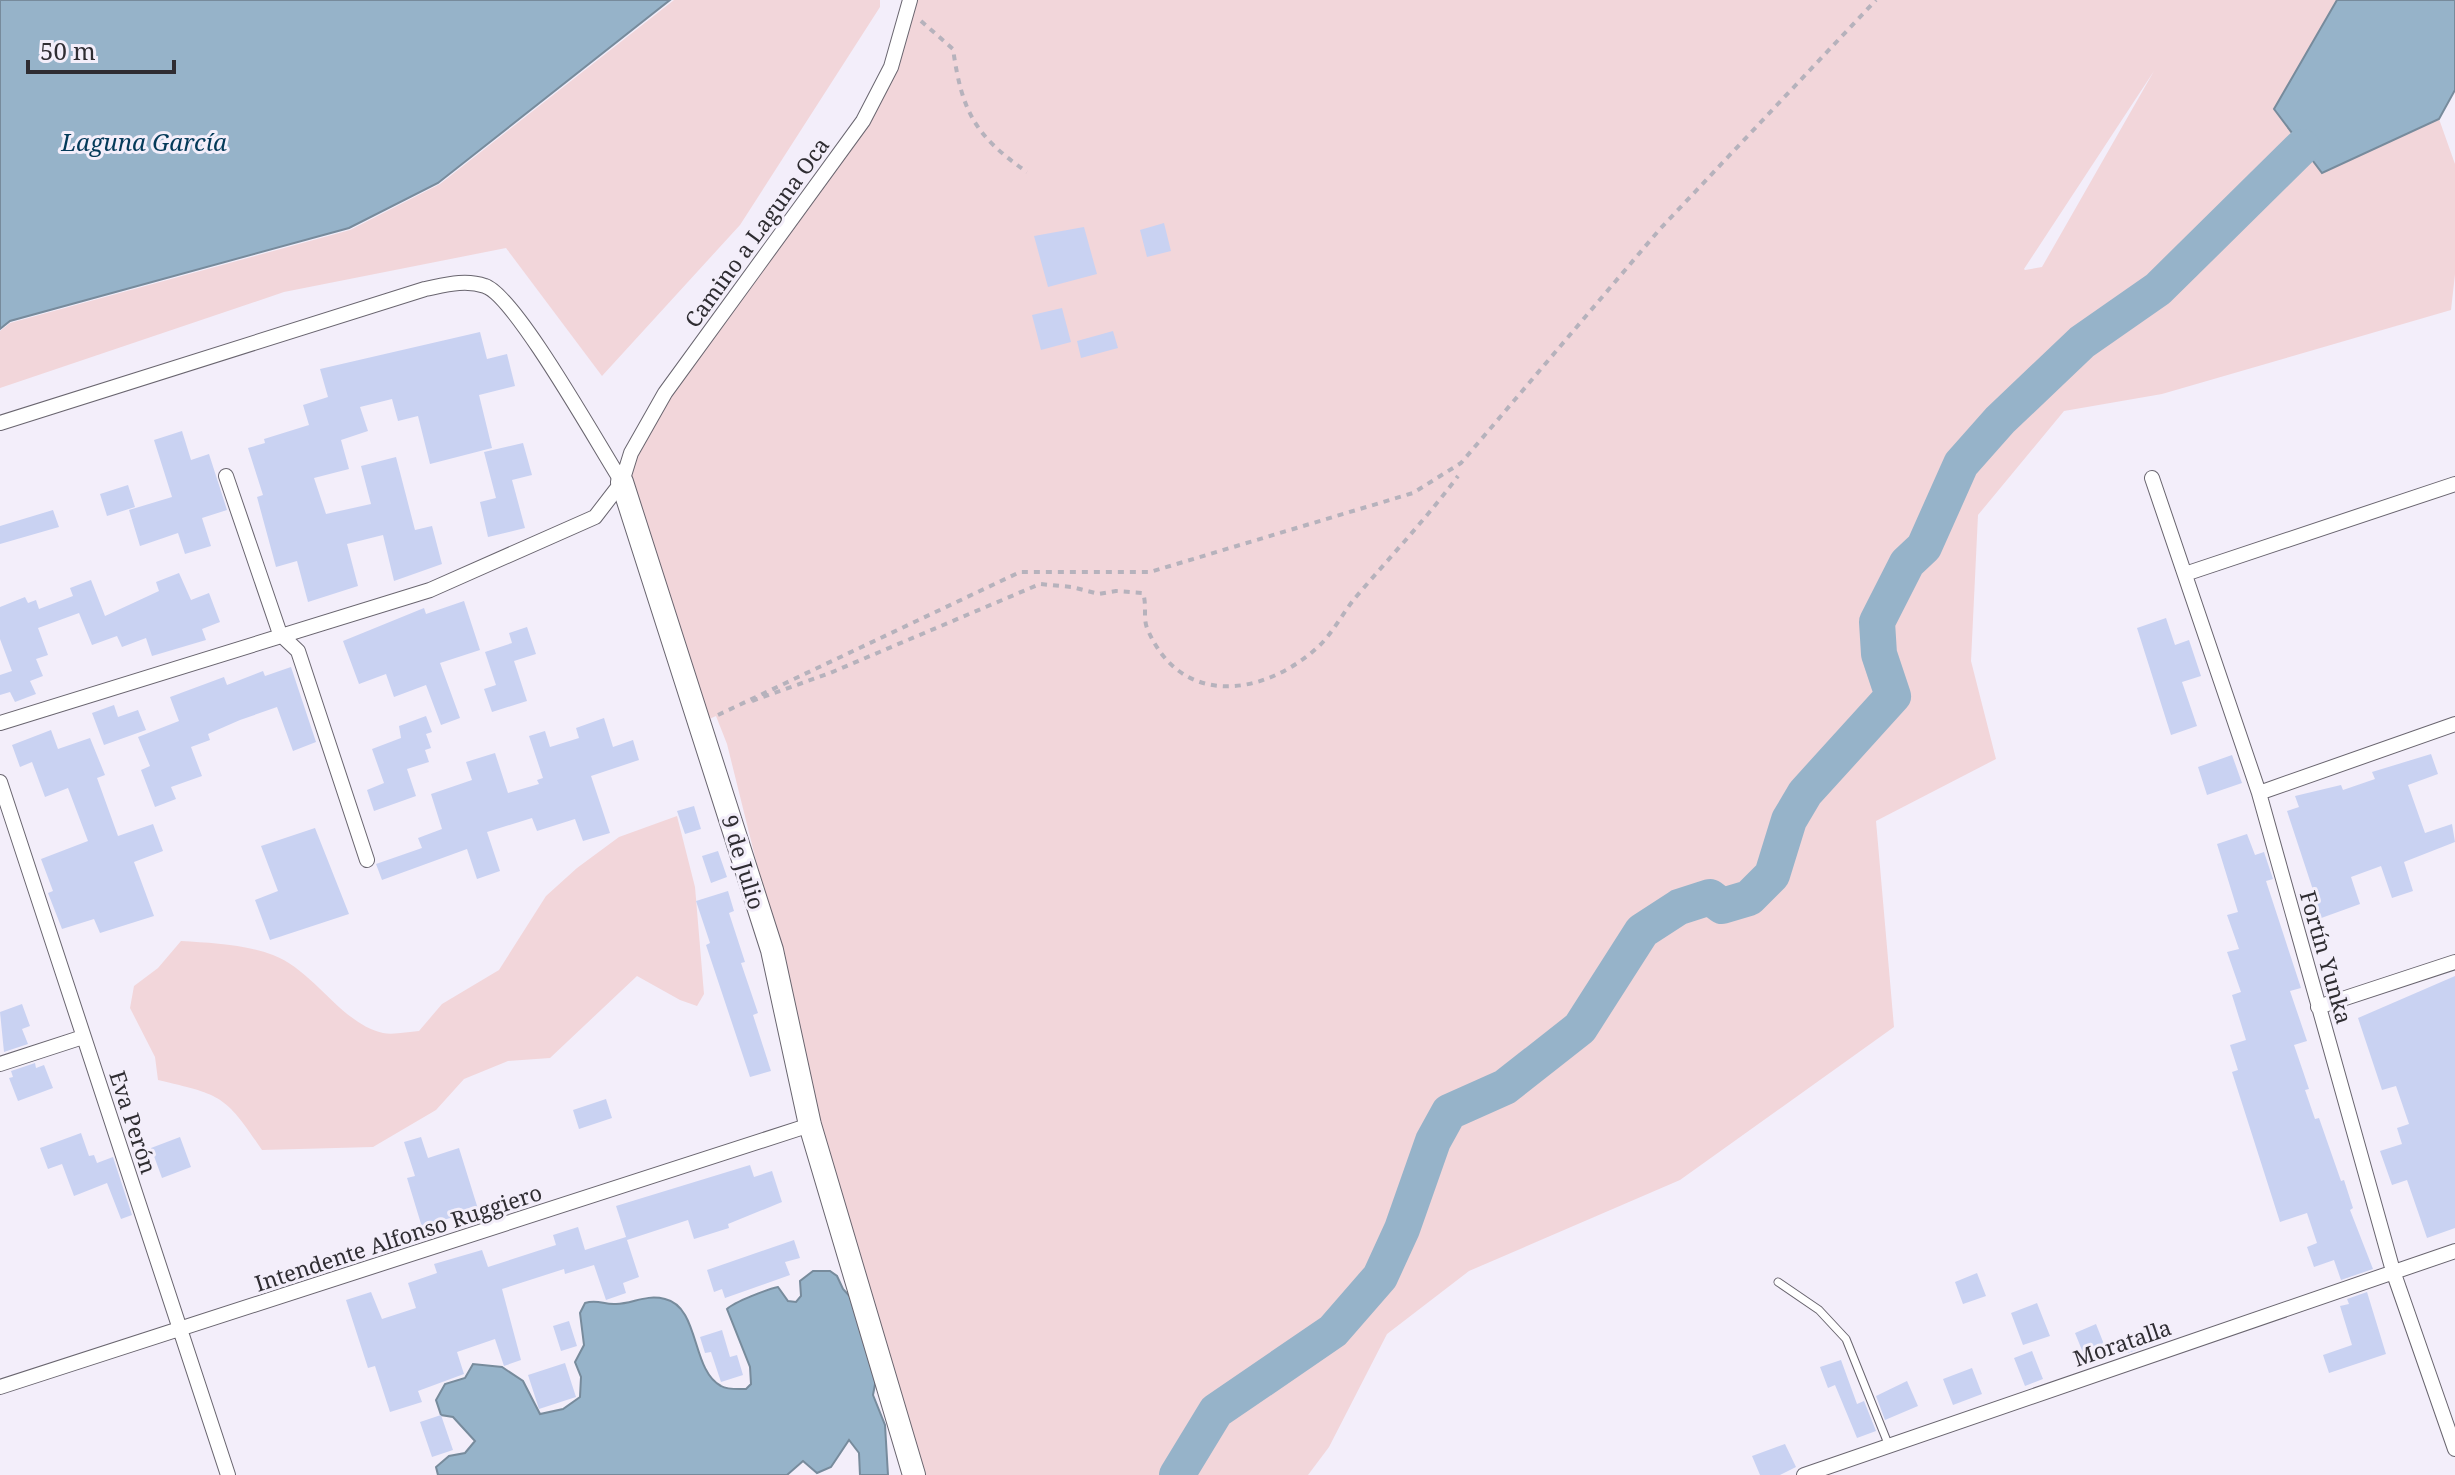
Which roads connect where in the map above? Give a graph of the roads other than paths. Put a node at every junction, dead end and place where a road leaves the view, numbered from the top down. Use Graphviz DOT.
graph roads {
  1 [pos="910,0"];
  2 [pos="0,423"];
  3 [pos="226,476"];
  4 [pos="2152,478"];
  5 [pos="622,482"];
  6 [pos="2455,484"];
  7 [pos="2185,574"];
  8 [pos="280,634"];
  9 [pos="0,723"];
  10 [pos="2455,724"];
  11 [pos="0,782"];
  12 [pos="2259,793"];
  13 [pos="367,860"];
  14 [pos="2455,962"];
  15 [pos="2318,1007"];
  16 [pos="83,1037"];
  17 [pos="0,1064"];
  18 [pos="810,1125"];
  19 [pos="2455,1251"];
  20 [pos="2393,1271"];
  21 [pos="1778,1282"];
  22 [pos="179,1332"];
  23 [pos="0,1387"];
  24 [pos="1889,1446"];
  25 [pos="2455,1449"];
  26 [pos="228,1475"];
  27 [pos="914,1475"];
  28 [pos="1804,1475"];
  1 -- 5 [label="street, Camino a Laguna Oca"];
  2 -- 5 [label="street, 9 de Julio"];
  3 -- 8 [label="street"];
  4 -- 7 [label="street, Fortín Yunka"];
  5 -- 8 [label="street, Camino a Laguna Oca"];
  5 -- 18 [label="main road, 9 de Julio"];
  6 -- 7 [label="street"];
  7 -- 12 [label="street, Fortín Yunka"];
  8 -- 9 [label="street, Camino a Laguna Oca"];
  8 -- 13 [label="street"];
  10 -- 12 [label="street"];
  11 -- 16 [label="street, Eva Perón"];
  12 -- 15 [label="street, Fortín Yunka"];
  14 -- 15 [label="street"];
  15 -- 20 [label="street, Fortín Yunka"];
  16 -- 17 [label="street"];
  16 -- 22 [label="street, Eva Perón"];
  18 -- 22 [label="street, Intendente Alfonso Ruggiero"];
  18 -- 27 [label="main road, 9 de Julio"];
  19 -- 20 [label="street, Moratalla"];
  20 -- 24 [label="street, Moratalla"];
  20 -- 25 [label="street, Fortín Yunka"];
  21 -- 24 [label="lane"];
  22 -- 23 [label="street, Intendente Alfonso Ruggiero"];
  22 -- 26 [label="street, Eva Perón"];
  24 -- 28 [label="street, Moratalla"];
}
